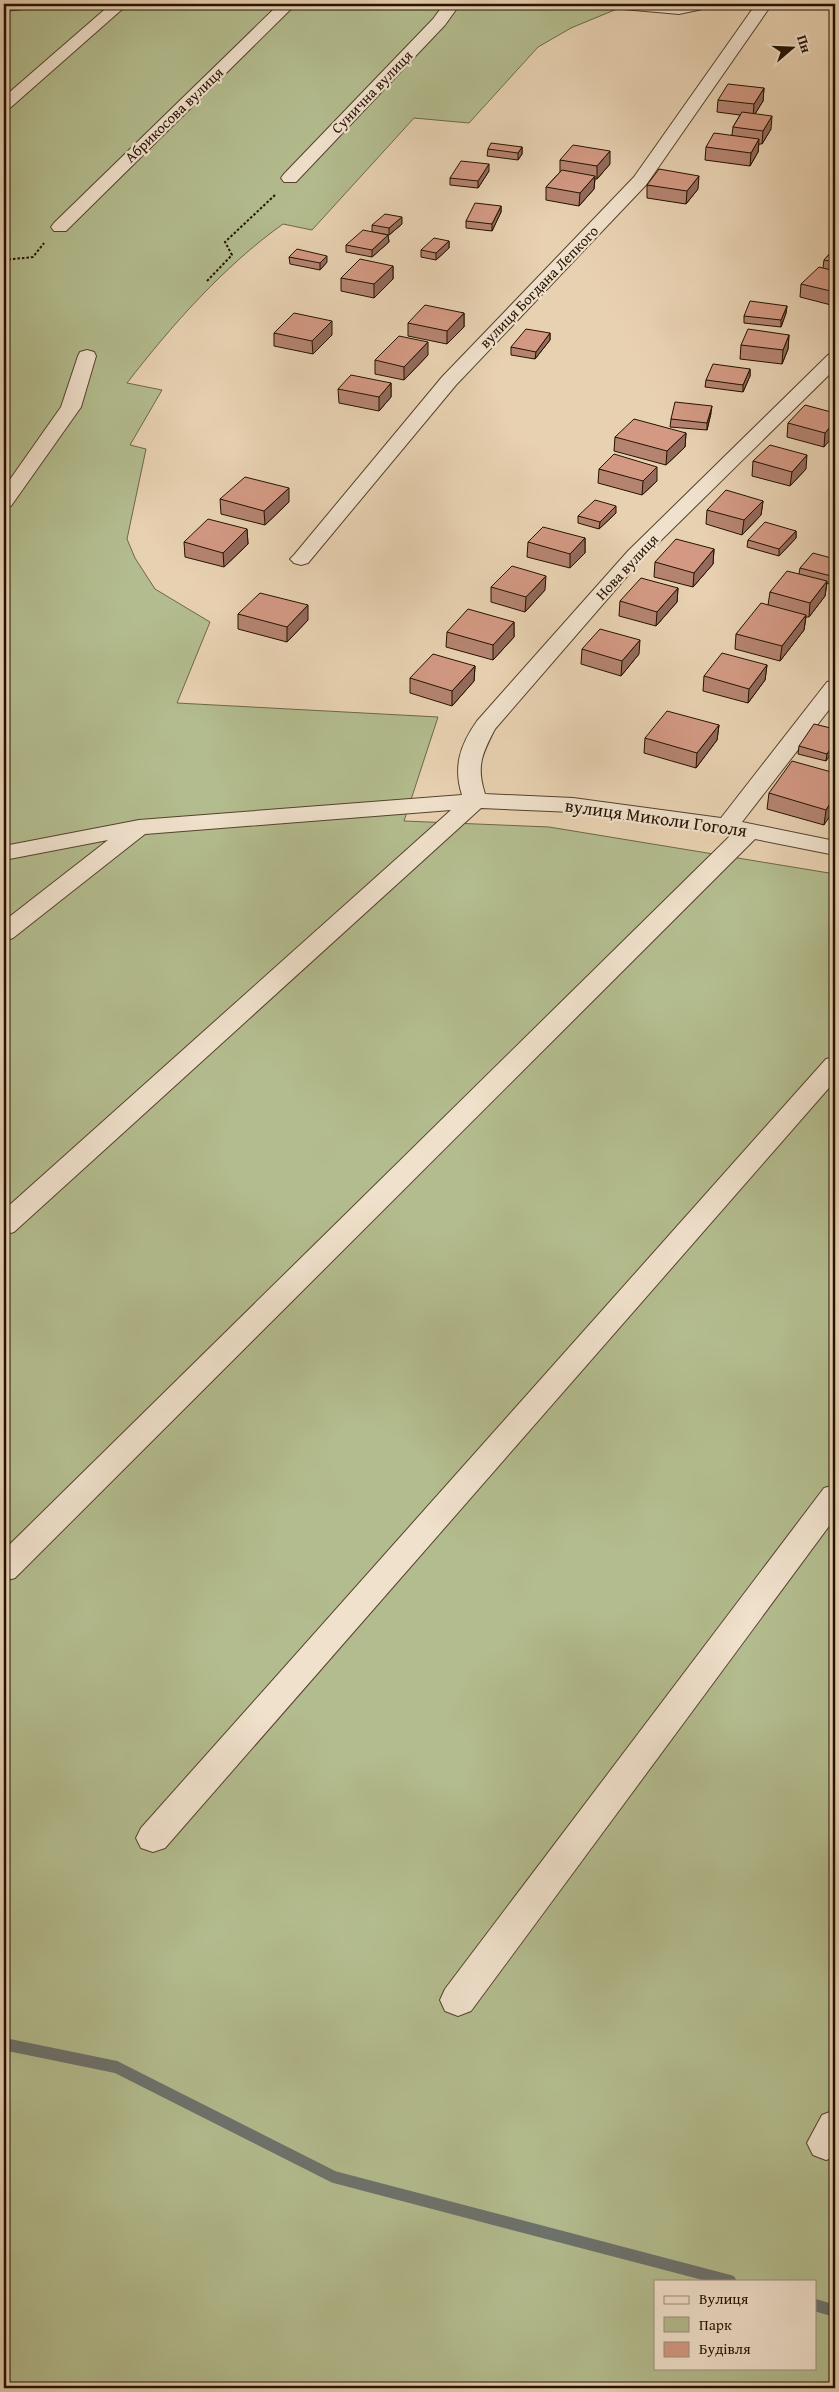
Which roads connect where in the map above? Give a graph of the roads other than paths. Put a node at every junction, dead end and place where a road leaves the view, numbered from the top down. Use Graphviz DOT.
graph roads {
  1 [pos="24,4"];
  2 [pos="120,4"];
  3 [pos="288,4"];
  4 [pos="452,4"];
  5 [pos="623,4"];
  6 [pos="707,4"];
  7 [pos="764,4"];
  8 [pos="4,6"];
  9 [pos="4,105"];
  10 [pos="290,178"];
  11 [pos="60,227"];
  12 [pos="88,356"];
  13 [pos="835,359"];
  14 [pos="4,502"];
  15 [pos="301,559"];
  16 [pos="835,687"];
  17 [pos="475,801"];
  18 [pos="139,828"];
  19 [pos="738,828"];
  20 [pos="835,848"];
  21 [pos="4,853"];
  22 [pos="4,933"];
  23 [pos="835,1065"];
  24 [pos="4,1224"];
  25 [pos="835,1496"];
  26 [pos="4,1569"];
  27 [pos="152,1838"];
  28 [pos="458,2000"];
  1 -- 8 [label="street"];
  2 -- 9 [label="street"];
  3 -- 11 [label="street, Абрикосова вулиця"];
  4 -- 10 [label="street, Сунична вулиця"];
  5 -- 6 [label="street"];
  7 -- 15 [label="street, вулиця Богдана Лепкого"];
  12 -- 14 [label="street"];
  13 -- 17 [label="street, Нова вулиця"];
  16 -- 19 [label="street"];
  17 -- 18 [label="street, вулиця Миколи Гоголя"];
  17 -- 19 [label="street, вулиця Миколи Гоголя"];
  17 -- 24 [label="street"];
  18 -- 21 [label="street, вулиця Миколи Гоголя"];
  18 -- 22 [label="street"];
  19 -- 20 [label="street, вулиця Миколи Гоголя"];
  19 -- 26 [label="street"];
  23 -- 27 [label="street"];
  25 -- 28 [label="street"];
}
